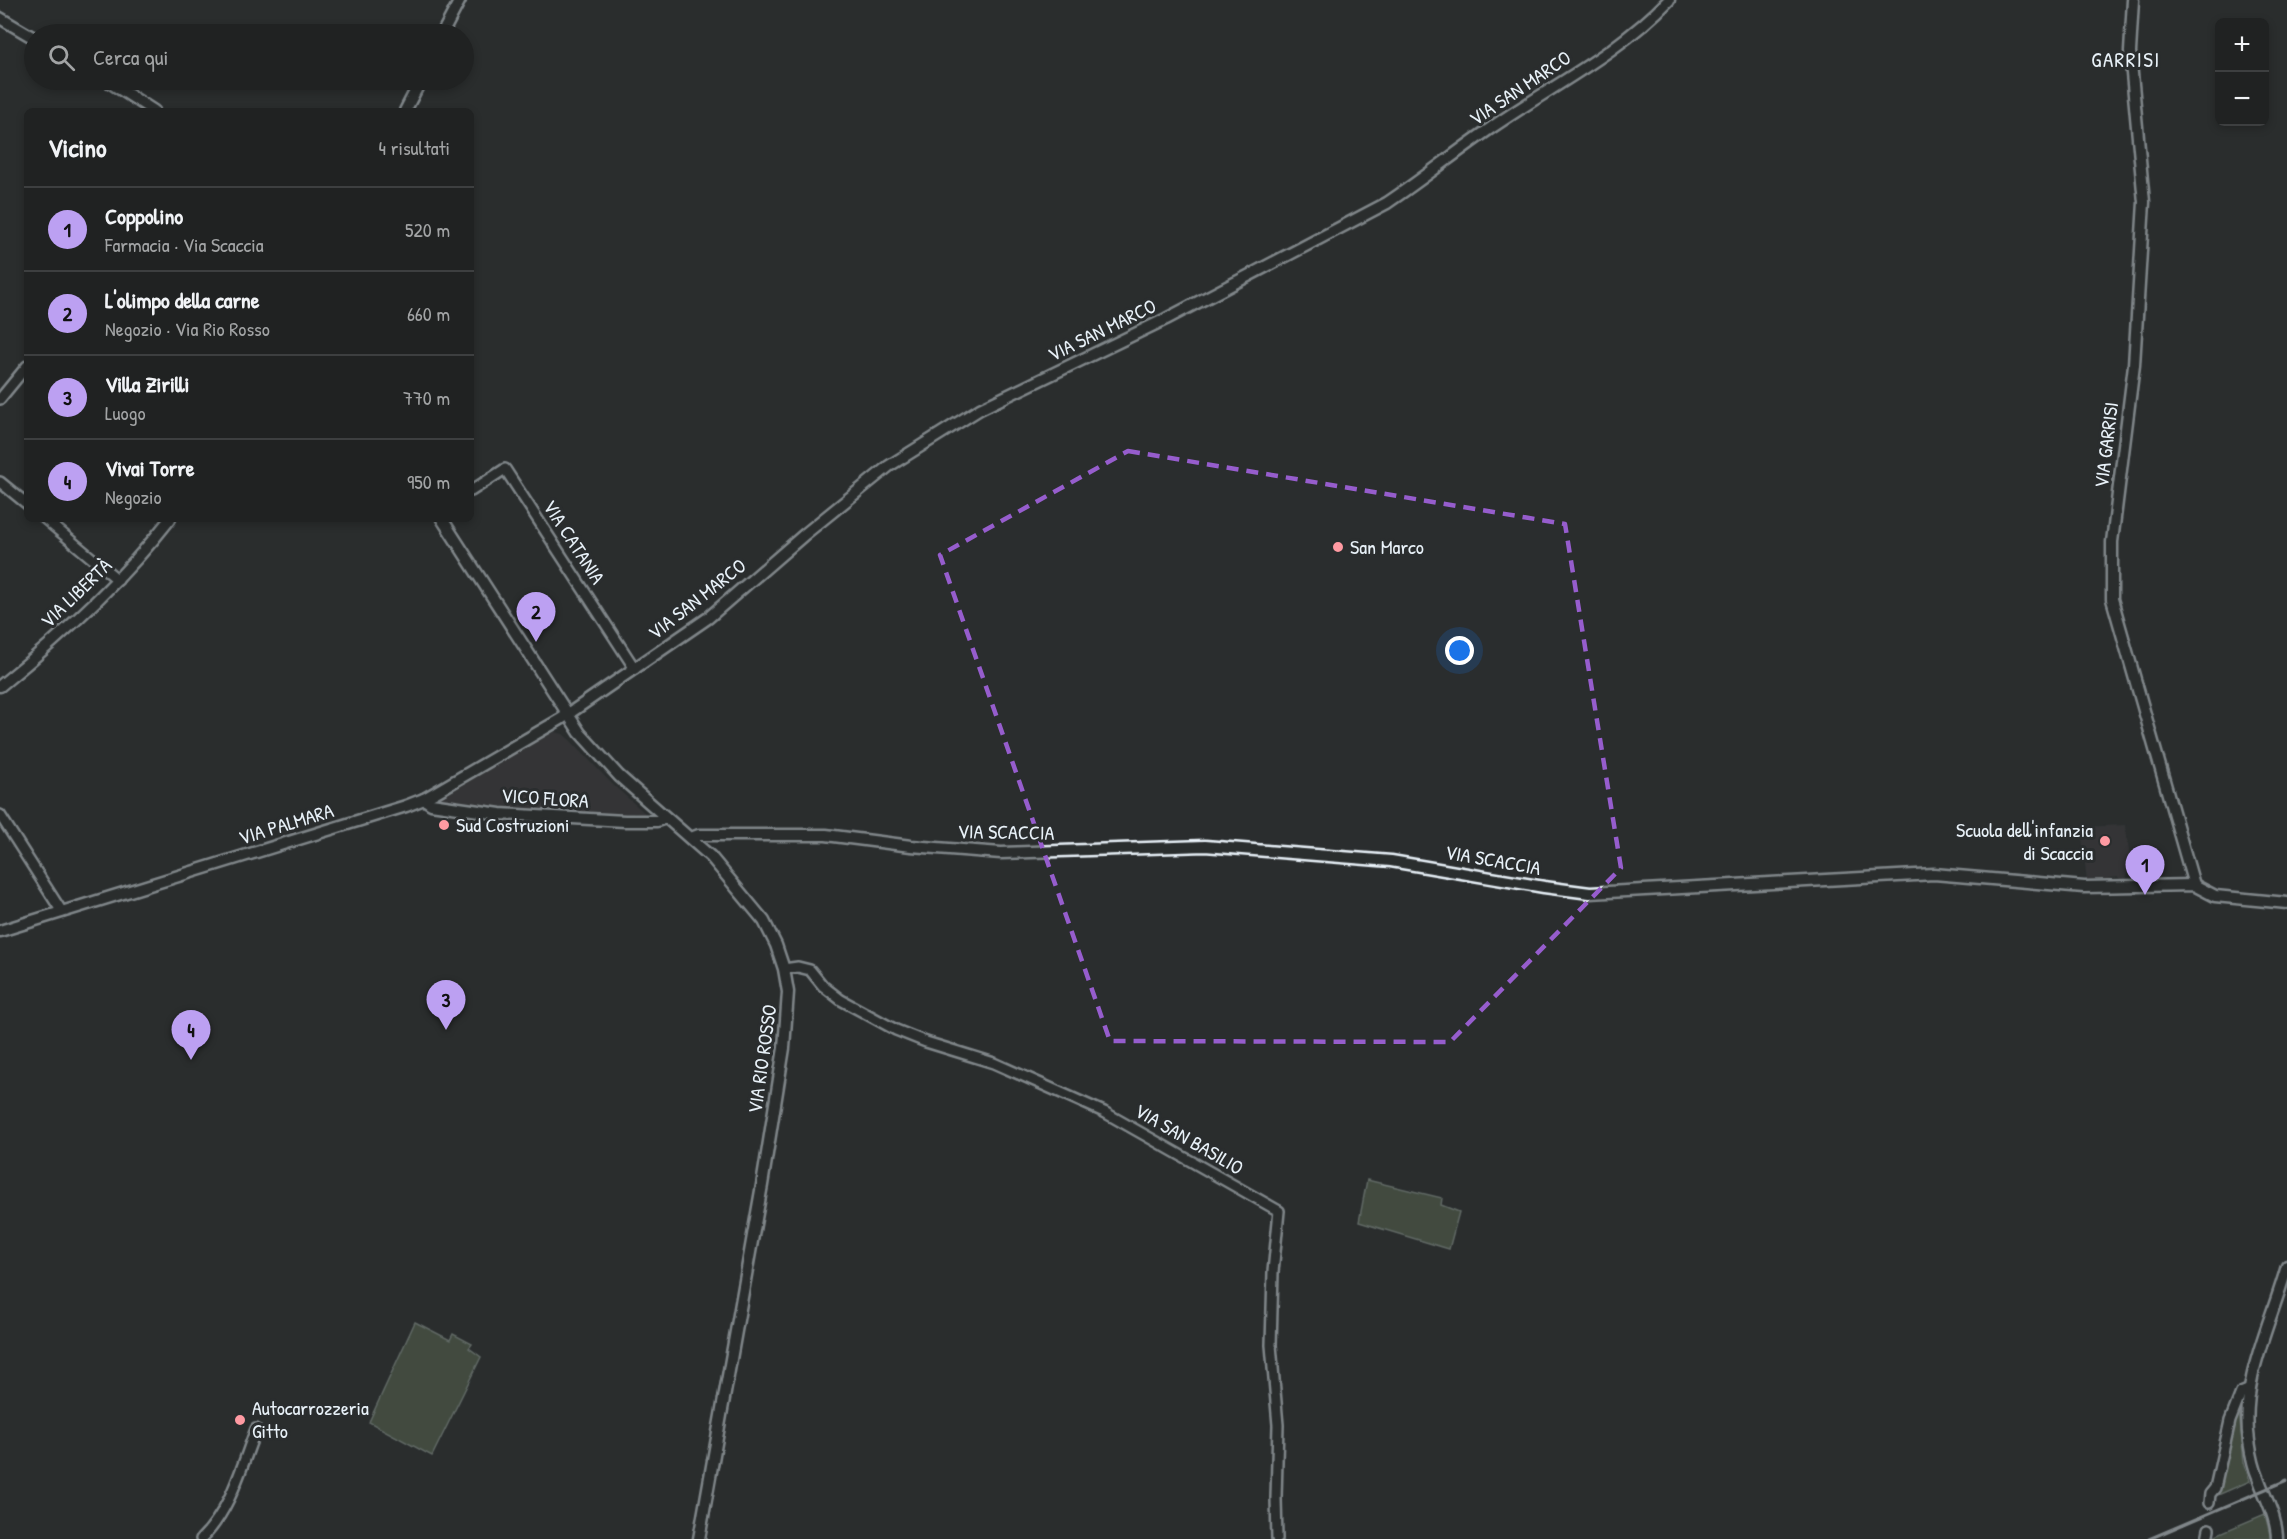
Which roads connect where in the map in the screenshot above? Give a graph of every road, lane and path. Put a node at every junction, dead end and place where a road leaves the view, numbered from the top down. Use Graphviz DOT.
graph roads {
  1 [pos="460,0"];
  2 [pos="1669,0"];
  3 [pos="2133,0"];
  4 [pos="0,18"];
  5 [pos="447,24"];
  6 [pos="24,32"];
  7 [pos="121,90"];
  8 [pos="416,90"];
  9 [pos="148,108"];
  10 [pos="407,108"];
  11 [pos="24,370"];
  12 [pos="0,399"];
  13 [pos="0,482"];
  14 [pos="474,489"];
  15 [pos="24,502"];
  16 [pos="49,522"];
  17 [pos="167,522"];
  18 [pos="444,522"];
  19 [pos="118,580"];
  20 [pos="635,669"];
  21 [pos="0,686"];
  22 [pos="567,715"];
  23 [pos="424,799"];
  24 [pos="0,815"];
  25 [pos="666,818"];
  26 [pos="691,838"];
  27 [pos="2194,885"];
  28 [pos="2287,903"];
  29 [pos="62,912"];
  30 [pos="0,931"];
  31 [pos="784,969"];
  32 [pos="2287,1266"];
  33 [pos="2248,1390"];
  34 [pos="256,1429"];
  35 [pos="2209,1503"];
  36 [pos="201,1539"];
  37 [pos="699,1539"];
  38 [pos="1277,1539"];
  39 [pos="2277,1539"];
  1 -- 5 [label="street"];
  2 -- 20 [label="street, VIA SAN MARCO"];
  3 -- 27 [label="street, VIA GARRISI"];
  4 -- 6 [label="street"];
  7 -- 9 [label="street"];
  8 -- 10 [label="street"];
  11 -- 12 [label="street"];
  13 -- 15 [label="street"];
  14 -- 20 [label="street, VIA CATANIA"];
  16 -- 19 [label="street"];
  17 -- 19 [label="street, VIA LIBERTÀ"];
  18 -- 22 [label="street, VIA RIO ROSSO"];
  19 -- 21 [label="street, VIA LIBERTÀ"];
  20 -- 22 [label="street, VIA SAN MARCO"];
  22 -- 23 [label="street, VIA PALMARA"];
  22 -- 25 [label="street, VIA RIO ROSSO"];
  23 -- 25 [label="street, VICO FLORA"];
  23 -- 29 [label="street, VIA PALMARA"];
  24 -- 29 [label="street"];
  25 -- 26 [label="street, VIA RIO ROSSO"];
  26 -- 27 [label="street, VIA SCACCIA"];
  26 -- 31 [label="street, VIA RIO ROSSO"];
  27 -- 28 [label="street, VIA SCACCIA"];
  29 -- 30 [label="street, VIA PALMARA"];
  31 -- 37 [label="street, VIA RIO ROSSO"];
  31 -- 38 [label="street, VIA SAN BASILIO"];
  32 -- 33 [label="street"];
  33 -- 35 [label="street"];
  33 -- 39 [label="street"];
  34 -- 36 [label="street"];
}
